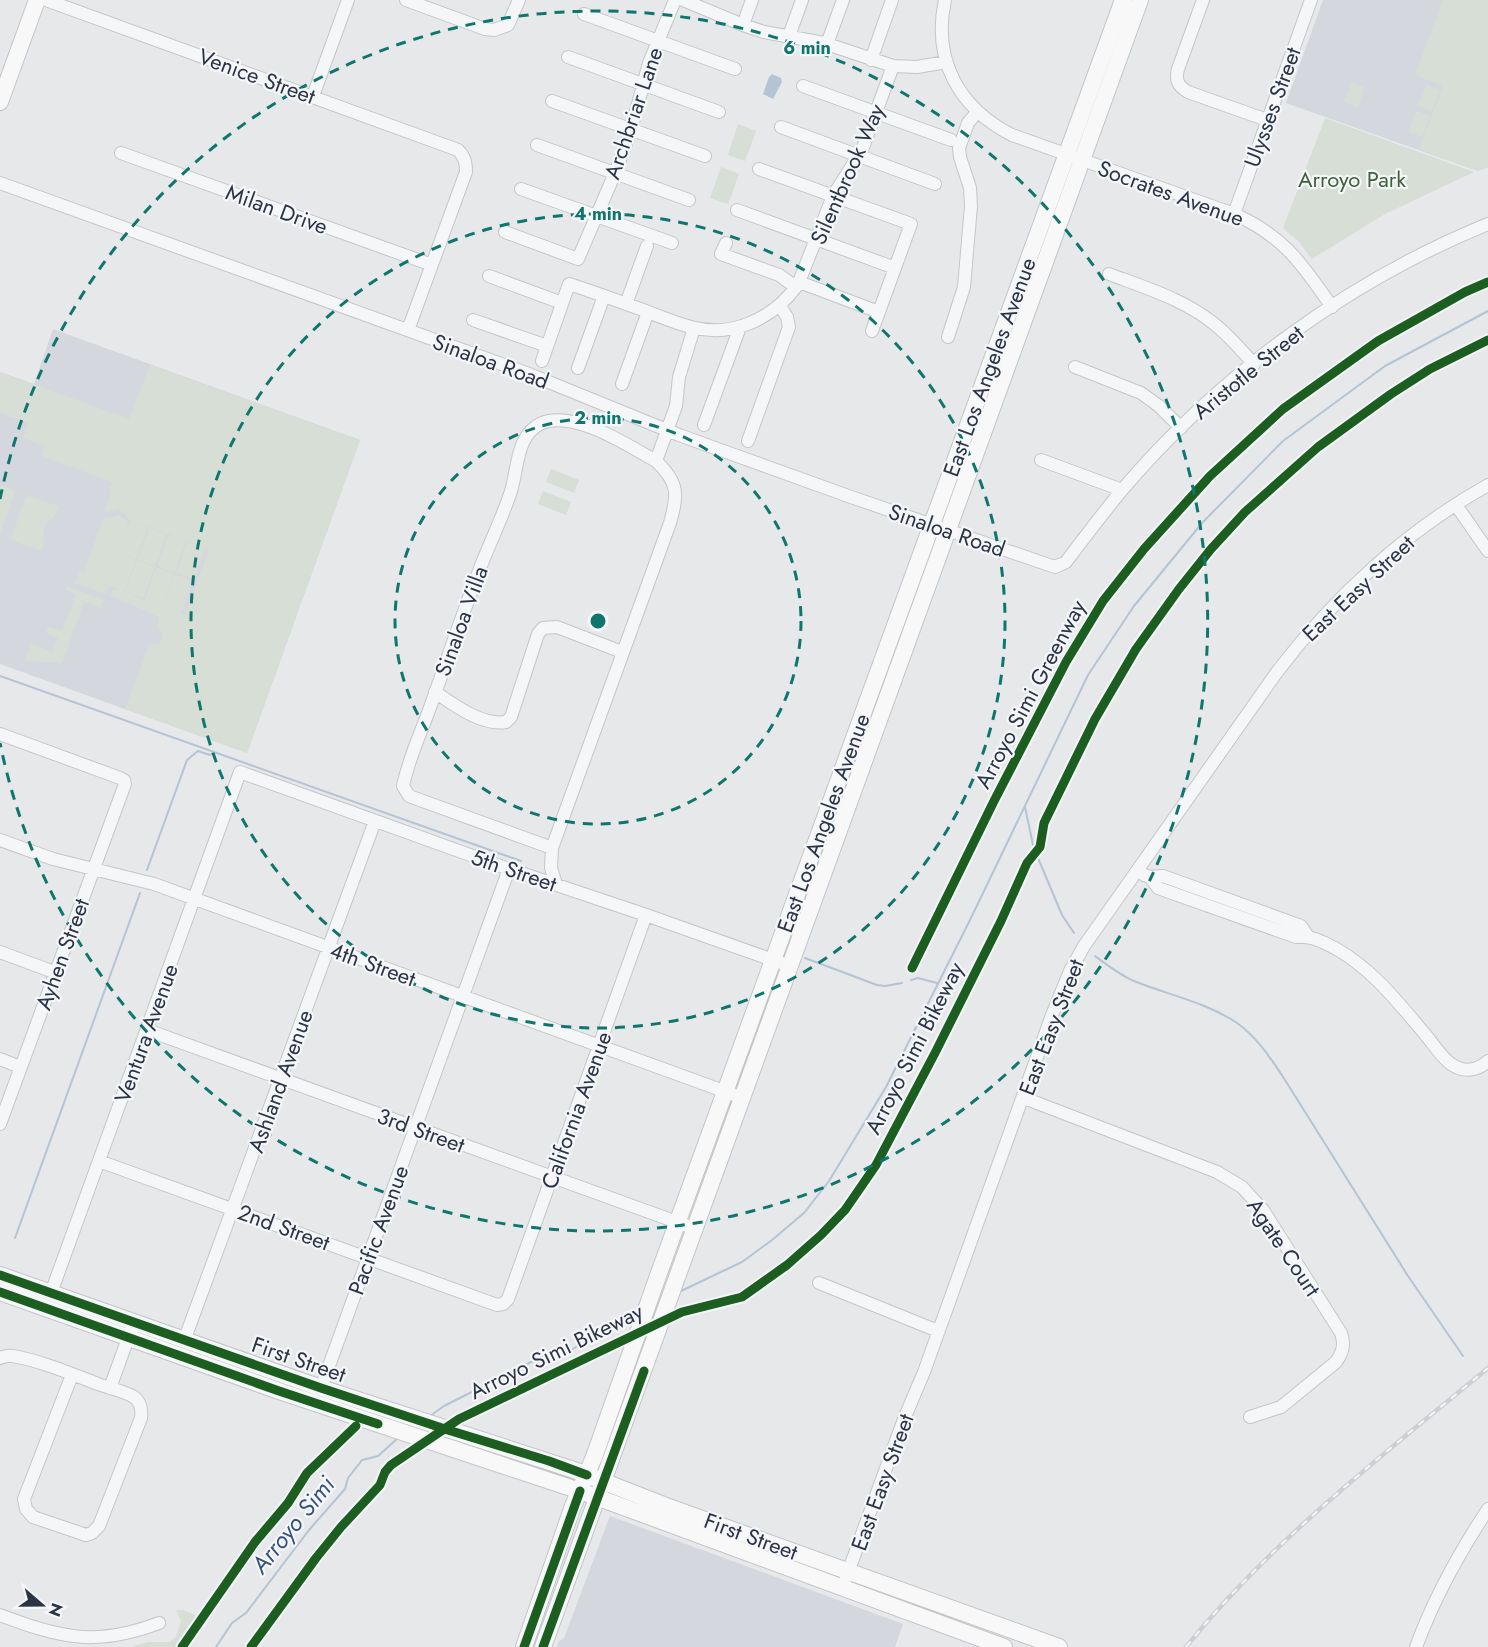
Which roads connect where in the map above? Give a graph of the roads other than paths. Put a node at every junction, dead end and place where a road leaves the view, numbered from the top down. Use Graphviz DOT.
graph roads {
  1 [pos="37,0"];
  2 [pos="46,0"];
  3 [pos="348,0"];
  4 [pos="406,0"];
  5 [pos="519,0"];
  6 [pos="675,0"];
  7 [pos="682,0"];
  8 [pos="752,0"];
  9 [pos="802,0"];
  10 [pos="843,0"];
  11 [pos="892,0"];
  12 [pos="945,0"];
  13 [pos="1123,0"];
  14 [pos="1140,0"];
  15 [pos="1203,0"];
  16 [pos="1311,0"];
  17 [pos="702,3"];
  18 [pos="584,14"];
  19 [pos="743,26"];
  20 [pos="789,36"];
  21 [pos="657,40"];
  22 [pos="827,44"];
  23 [pos="568,57"];
  24 [pos="871,60"];
  25 [pos="946,62"];
  26 [pos="893,66"];
  27 [pos="735,69"];
  28 [pos="644,85"];
  29 [pos="803,86"];
  30 [pos="313,96"];
  31 [pos="552,101"];
  32 [pos="0,102"];
  33 [pos="719,112"];
  34 [pos="977,112"];
  35 [pos="876,113"];
  36 [pos="1267,120"];
  37 [pos="780,127"];
  38 [pos="631,130"];
  39 [pos="951,140"];
  40 [pos="537,145"];
  41 [pos="122,153"];
  42 [pos="705,156"];
  43 [pos="860,156"];
  44 [pos="1073,159"];
  45 [pos="759,169"];
  46 [pos="615,173"];
  47 [pos="0,183"];
  48 [pos="935,184"];
  49 [pos="521,189"];
  50 [pos="833,196"];
  51 [pos="689,200"];
  52 [pos="737,210"];
  53 [pos="1234,214"];
  54 [pos="596,216"];
  55 [pos="1488,224"];
  56 [pos="505,232"];
  57 [pos="816,239"];
  58 [pos="672,243"];
  59 [pos="726,243"];
  60 [pos="647,246"];
  61 [pos="432,265"];
  62 [pos="895,268"];
  63 [pos="1109,274"];
  64 [pos="489,276"];
  65 [pos="797,285"];
  66 [pos="604,296"];
  67 [pos="562,303"];
  68 [pos="626,304"];
  69 [pos="780,306"];
  70 [pos="1332,307"];
  71 [pos="648,312"];
  72 [pos="879,312"];
  73 [pos="473,320"];
  74 [pos="740,327"];
  75 [pos="694,328"];
  76 [pos="408,330"];
  77 [pos="872,331"];
  78 [pos="948,337"];
  79 [pos="547,346"];
  80 [pos="542,361"];
  81 [pos="1254,364"];
  82 [pos="1075,367"];
  83 [pos="578,369"];
  84 [pos="621,384"];
  85 [pos="704,425"];
  86 [pos="1181,428"];
  87 [pos="666,432"];
  88 [pos="748,441"];
  89 [pos="656,460"];
  90 [pos="1041,460"];
  91 [pos="1488,485"];
  92 [pos="1122,490"];
  93 [pos="1456,505"];
  94 [pos="941,527"];
  95 [pos="1488,551"];
  96 [pos="1049,566"];
  97 [pos="622,652"];
  98 [pos="435,692"];
  99 [pos="0,734"];
  100 [pos="240,772"];
  101 [pos="375,821"];
  102 [pos="0,840"];
  103 [pos="552,848"];
  104 [pos="94,868"];
  105 [pos="509,869"];
  106 [pos="1138,872"];
  107 [pos="1150,877"];
  108 [pos="556,884"];
  109 [pos="195,898"];
  110 [pos="1249,907"];
  111 [pos="646,915"];
  112 [pos="1244,920"];
  113 [pos="1307,935"];
  114 [pos="330,948"];
  115 [pos="0,952"];
  116 [pos="773,960"];
  117 [pos="790,966"];
  118 [pos="54,972"];
  119 [pos="462,995"];
  120 [pos="147,1030"];
  121 [pos="599,1046"];
  122 [pos="0,1059"];
  123 [pos="1488,1061"];
  124 [pos="20,1066"];
  125 [pos="282,1078"];
  126 [pos="726,1091"];
  127 [pos="743,1098"];
  128 [pos="1023,1098"];
  129 [pos="0,1124"];
  130 [pos="415,1127"];
  131 [pos="99,1161"];
  132 [pos="551,1177"];
  133 [pos="233,1209"];
  134 [pos="678,1222"];
  135 [pos="696,1229"];
  136 [pos="368,1257"];
  137 [pos="0,1275"];
  138 [pos="819,1283"];
  139 [pos="0,1292"];
  140 [pos="51,1293"];
  141 [pos="503,1304"];
  142 [pos="131,1330"];
  143 [pos="938,1330"];
  144 [pos="184,1341"];
  145 [pos="2,1357"];
  146 [pos="72,1374"];
  147 [pos="110,1388"];
  148 [pos="321,1388"];
  149 [pos="1250,1417"];
  150 [pos="587,1475"];
  151 [pos="600,1490"];
  152 [pos="580,1491"];
  153 [pos="1488,1509"];
  154 [pos="849,1571"];
  155 [pos="843,1588"];
  156 [pos="0,1615"];
  157 [pos="159,1623"];
  158 [pos="524,1647"];
  159 [pos="543,1647"];
  160 [pos="1004,1647"];
  161 [pos="1059,1647"];
  162 [pos="1416,1647"];
  1 -- 32 [label="main road"];
  2 -- 30 [label="street, Venice Street"];
  3 -- 30 [label="street"];
  4 -- 5 [label="street"];
  6 -- 21 [label="street, Archbriar Lane"];
  7 -- 17 [label="street"];
  8 -- 19 [label="street"];
  9 -- 20 [label="street"];
  10 -- 22 [label="street"];
  11 -- 24 [label="street"];
  12 -- 25 [label="street, Socrates Avenue"];
  13 -- 44 [label="main road, East Los Angeles Avenue"];
  14 -- 44 [label="main road, East Los Angeles Avenue"];
  15 -- 36 [label="street"];
  16 -- 36 [label="street, Ulysses Street"];
  17 -- 19 [label="street"];
  18 -- 21 [label="street"];
  19 -- 20 [label="street"];
  20 -- 22 [label="street"];
  21 -- 27 [label="street"];
  21 -- 28 [label="street, Archbriar Lane"];
  22 -- 24 [label="street"];
  23 -- 28 [label="street"];
  24 -- 26 [label="street"];
  25 -- 26 [label="street"];
  25 -- 34 [label="street, Socrates Avenue"];
  26 -- 35 [label="street, Silentbrook Way"];
  28 -- 33 [label="street"];
  28 -- 38 [label="street, Archbriar Lane"];
  29 -- 35 [label="street"];
  30 -- 61 [label="street, Venice Street"];
  31 -- 38 [label="street"];
  34 -- 44 [label="street, Socrates Avenue"];
  34 -- 78 [label="street"];
  35 -- 39 [label="street"];
  35 -- 43 [label="street, Silentbrook Way"];
  36 -- 53 [label="street, Ulysses Street"];
  37 -- 43 [label="street"];
  38 -- 42 [label="street"];
  38 -- 46 [label="street, Archbriar Lane"];
  40 -- 46 [label="street"];
  41 -- 61 [label="street, Milan Drive"];
  43 -- 48 [label="street"];
  43 -- 50 [label="street, Silentbrook Way"];
  44 -- 53 [label="street, Socrates Avenue"];
  44 -- 94 [label="main road, East Los Angeles Avenue"];
  45 -- 50 [label="street"];
  46 -- 51 [label="street"];
  46 -- 54 [label="street, Archbriar Lane"];
  47 -- 76 [label="street, Sinaloa Road"];
  49 -- 54 [label="street"];
  50 -- 57 [label="street, Silentbrook Way"];
  50 -- 62 [label="street"];
  52 -- 57 [label="street"];
  53 -- 70 [label="street, Socrates Avenue"];
  54 -- 56 [label="street, Archbriar Lane"];
  54 -- 58 [label="street"];
  55 -- 70 [label="street, Aristotle Street"];
  57 -- 62 [label="street"];
  57 -- 65 [label="street, Silentbrook Way"];
  59 -- 65 [label="street"];
  60 -- 68 [label="street"];
  61 -- 76 [label="street"];
  62 -- 72 [label="street"];
  63 -- 81 [label="street"];
  64 -- 67 [label="street"];
  65 -- 69 [label="street, Silentbrook Way"];
  65 -- 72 [label="street"];
  66 -- 67 [label="street, Silentbrook Way"];
  66 -- 68 [label="street, Silentbrook Way"];
  66 -- 83 [label="street"];
  67 -- 79 [label="street"];
  68 -- 71 [label="street, Silentbrook Way"];
  69 -- 74 [label="street, Silentbrook Way"];
  69 -- 88 [label="street"];
  70 -- 81 [label="street, Aristotle Street"];
  71 -- 75 [label="street, Silentbrook Way"];
  71 -- 84 [label="street"];
  72 -- 77 [label="street"];
  73 -- 79 [label="street"];
  74 -- 75 [label="street, Silentbrook Way"];
  74 -- 85 [label="street"];
  75 -- 87 [label="street"];
  76 -- 87 [label="street, Sinaloa Road"];
  79 -- 80 [label="street"];
  81 -- 86 [label="street, Aristotle Street"];
  82 -- 86 [label="street"];
  86 -- 92 [label="street, Aristotle Street"];
  87 -- 89 [label="street"];
  87 -- 94 [label="street, Sinaloa Road"];
  89 -- 97 [label="street, Sinaloa Villa"];
  89 -- 98 [label="street, Sinaloa Villa"];
  90 -- 92 [label="street"];
  91 -- 93 [label="street, East Easy Street"];
  92 -- 96 [label="street, Aristotle Street"];
  93 -- 95 [label="street"];
  93 -- 106 [label="street, East Easy Street"];
  94 -- 96 [label="street, Sinaloa Road"];
  94 -- 116 [label="main road, East Los Angeles Avenue"];
  94 -- 117 [label="main road, East Los Angeles Avenue"];
  97 -- 98 [label="street"];
  97 -- 103 [label="street, Sinaloa Villa"];
  98 -- 103 [label="street, Sinaloa Villa"];
  99 -- 104 [label="street, Ayhen Street"];
  100 -- 101 [label="street, 5th Street"];
  100 -- 109 [label="street, Ventura Avenue"];
  101 -- 105 [label="street, 5th Street"];
  101 -- 114 [label="street, Ashland Avenue"];
  102 -- 104 [label="street, 4th Street"];
  103 -- 108 [label="street, Sinaloa Villa"];
  104 -- 109 [label="street, 4th Street"];
  104 -- 118 [label="street, Ayhen Street"];
  105 -- 108 [label="street, 5th Street"];
  105 -- 119 [label="street, Pacific Avenue"];
  106 -- 107 [label="street"];
  106 -- 128 [label="street, East Easy Street"];
  107 -- 110 [label="street"];
  107 -- 112 [label="street"];
  108 -- 111 [label="street, 5th Street"];
  109 -- 114 [label="street, 4th Street"];
  109 -- 120 [label="street, Ventura Avenue"];
  110 -- 112 [label="street"];
  110 -- 113 [label="street"];
  111 -- 116 [label="street, 5th Street"];
  111 -- 121 [label="street, California Avenue"];
  112 -- 113 [label="street"];
  113 -- 123 [label="street"];
  114 -- 119 [label="street, 4th Street"];
  114 -- 125 [label="street, Ashland Avenue"];
  115 -- 118 [label="street"];
  116 -- 117 [label="street, 5th Street"];
  116 -- 126 [label="main road, East Los Angeles Avenue"];
  117 -- 127 [label="main road, East Los Angeles Avenue"];
  118 -- 124 [label="street, Ayhen Street"];
  119 -- 121 [label="street, 4th Street"];
  119 -- 130 [label="street, Pacific Avenue"];
  120 -- 125 [label="street, 3rd Street"];
  120 -- 131 [label="street, Ventura Avenue"];
  121 -- 126 [label="street, 4th Street"];
  121 -- 132 [label="street, California Avenue"];
  122 -- 124 [label="street"];
  124 -- 129 [label="street, Ayhen Street"];
  125 -- 130 [label="street, 3rd Street"];
  125 -- 133 [label="street, Ashland Avenue"];
  126 -- 127 [label="street, 4th Street"];
  126 -- 134 [label="main road, East Los Angeles Avenue"];
  127 -- 135 [label="main road, East Los Angeles Avenue"];
  128 -- 143 [label="street, East Easy Street"];
  128 -- 149 [label="street, Agate Court"];
  130 -- 132 [label="street, 3rd Street"];
  130 -- 136 [label="street, Pacific Avenue"];
  131 -- 133 [label="street, 2nd Street"];
  131 -- 140 [label="street, Ventura Avenue"];
  132 -- 134 [label="street, 3rd Street"];
  132 -- 141 [label="street, California Avenue"];
  133 -- 136 [label="street, 2nd Street"];
  133 -- 144 [label="street, Ashland Avenue"];
  134 -- 135 [label="street, 3rd Street"];
  134 -- 150 [label="main road, East Los Angeles Avenue"];
  135 -- 151 [label="main road, East Los Angeles Avenue"];
  136 -- 141 [label="street, 2nd Street"];
  136 -- 148 [label="street, Pacific Avenue"];
  137 -- 140 [label="main road, First Street"];
  138 -- 143 [label="street"];
  139 -- 142 [label="main road, First Street"];
  140 -- 142 [label="main road, First Street"];
  142 -- 144 [label="main road, First Street"];
  142 -- 147 [label="street"];
  142 -- 152 [label="main road, First Street"];
  143 -- 154 [label="street, East Easy Street"];
  144 -- 148 [label="main road, First Street"];
  145 -- 146 [label="street"];
  146 -- 147 [label="street"];
  146 -- 147 [label="street"];
  148 -- 150 [label="main road, First Street"];
  150 -- 151 [label="main road, First Street"];
  150 -- 152 [label="main road, East Los Angeles Avenue"];
  151 -- 152 [label="main road, First Street"];
  151 -- 154 [label="main road, First Street"];
  151 -- 155 [label="main road, First Street"];
  151 -- 159 [label="main road, East Los Angeles Avenue"];
  152 -- 158 [label="main road, East Los Angeles Avenue"];
  153 -- 162 [label="street"];
  154 -- 155 [label="street, East Easy Street"];
  154 -- 161 [label="main road, First Street"];
  155 -- 160 [label="main road, First Street"];
  156 -- 157 [label="street"];
}
